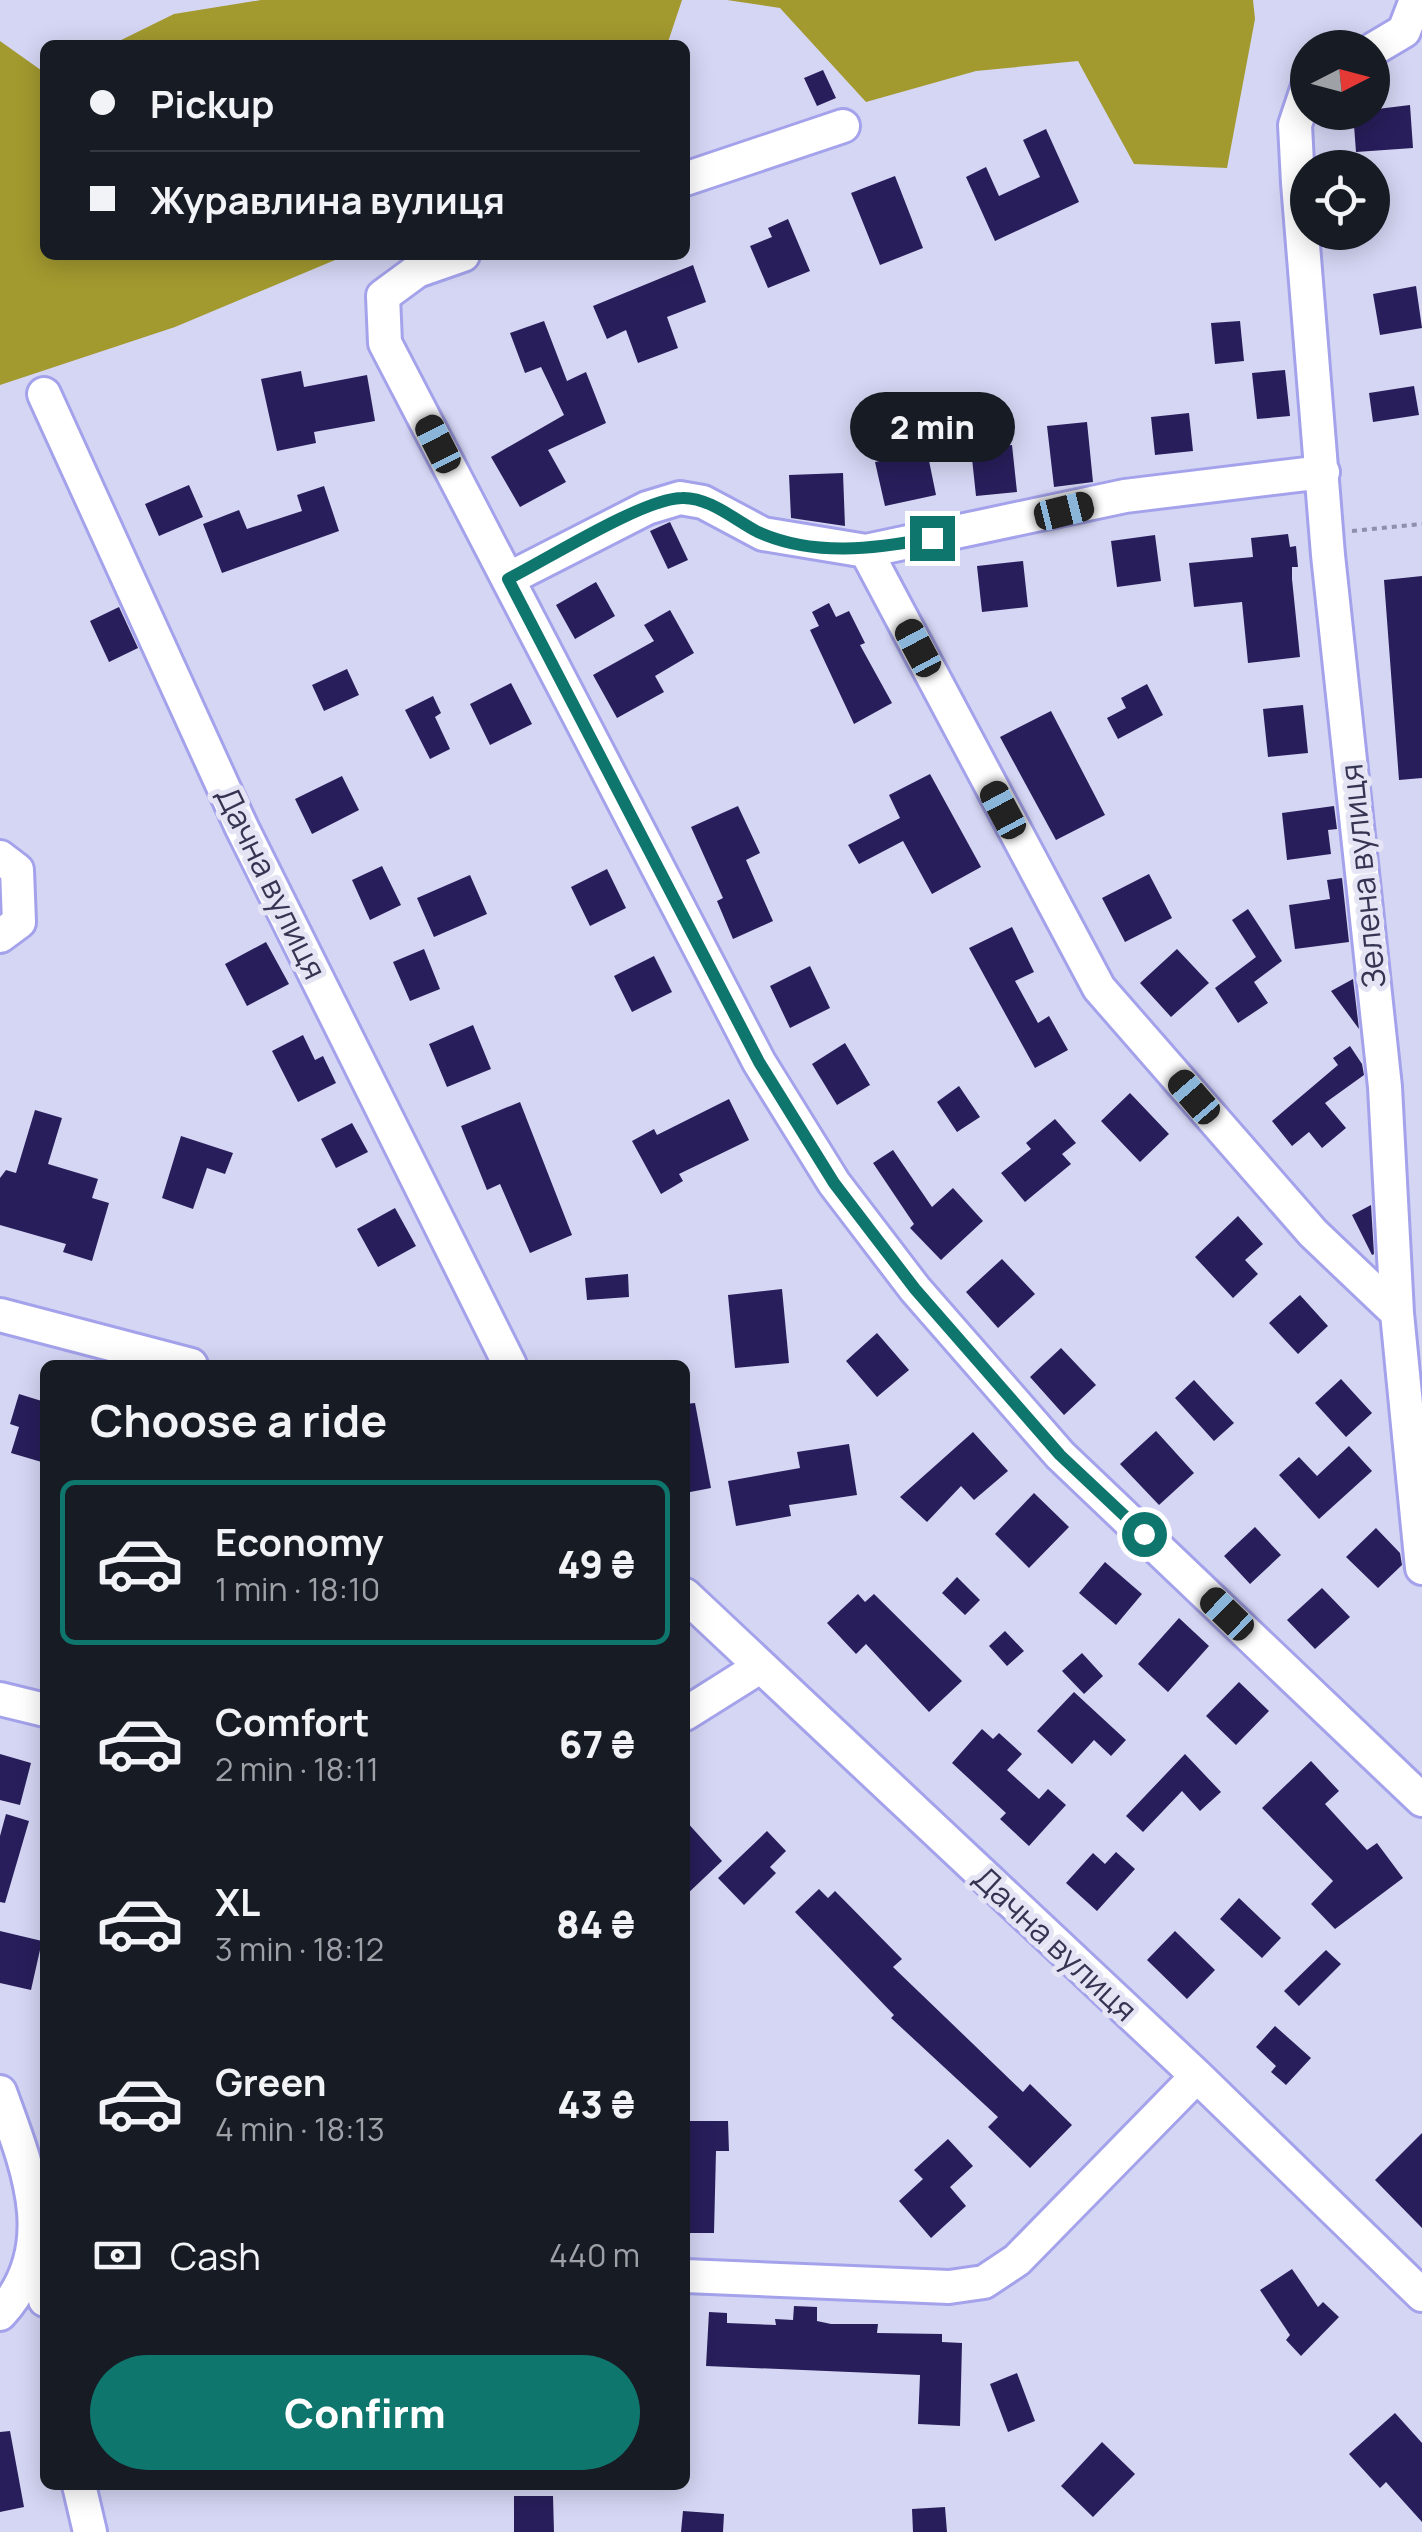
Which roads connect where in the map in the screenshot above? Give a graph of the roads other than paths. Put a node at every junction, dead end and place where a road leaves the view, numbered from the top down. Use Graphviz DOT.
graph roads {
  1 [pos="1416,0"];
  2 [pos="1390,40"];
  3 [pos="843,126"];
  4 [pos="1295,130"];
  5 [pos="690,178"];
  6 [pos="449,260"];
  7 [pos="44,394"];
  8 [pos="1323,472"];
  9 [pos="866,551"];
  10 [pos="508,579"];
  11 [pos="0,856"];
  12 [pos="0,936"];
  13 [pos="1398,1313"];
  14 [pos="0,1316"];
  15 [pos="172,1360"];
  16 [pos="508,1360"];
  17 [pos="1422,1568"];
  18 [pos="690,1601"];
  19 [pos="758,1668"];
  20 [pos="0,1700"];
  21 [pos="40,1709"];
  22 [pos="690,1711"];
  23 [pos="1422,1800"];
  24 [pos="1197,2076"];
  25 [pos="0,2092"];
  26 [pos="37,2176"];
  27 [pos="40,2226"];
  28 [pos="40,2244"];
  29 [pos="690,2276"];
  30 [pos="1422,2294"];
  31 [pos="0,2314"];
  32 [pos="80,2490"];
  33 [pos="90,2532"];
  1 -- 2 [label="street"];
  3 -- 5 [label="street"];
  4 -- 8 [label="street, Зелена вулиця"];
  6 -- 10 [label="street"];
  7 -- 16 [label="street, Дачна вулиця"];
  8 -- 9 [label="street"];
  8 -- 13 [label="street, Зелена вулиця"];
  9 -- 10 [label="street"];
  9 -- 13 [label="street"];
  10 -- 23 [label="street"];
  11 -- 12 [label="street"];
  13 -- 17 [label="street, Зелена вулиця"];
  14 -- 15 [label="street"];
  18 -- 19 [label="street, Дачна вулиця"];
  19 -- 22 [label="street"];
  19 -- 24 [label="street, Дачна вулиця"];
  20 -- 21 [label="street"];
  24 -- 29 [label="street"];
  24 -- 30 [label="street, Дачна вулиця"];
  25 -- 26 [label="street"];
  26 -- 27 [label="street"];
  28 -- 31 [label="street"];
  32 -- 33 [label="street"];
}
